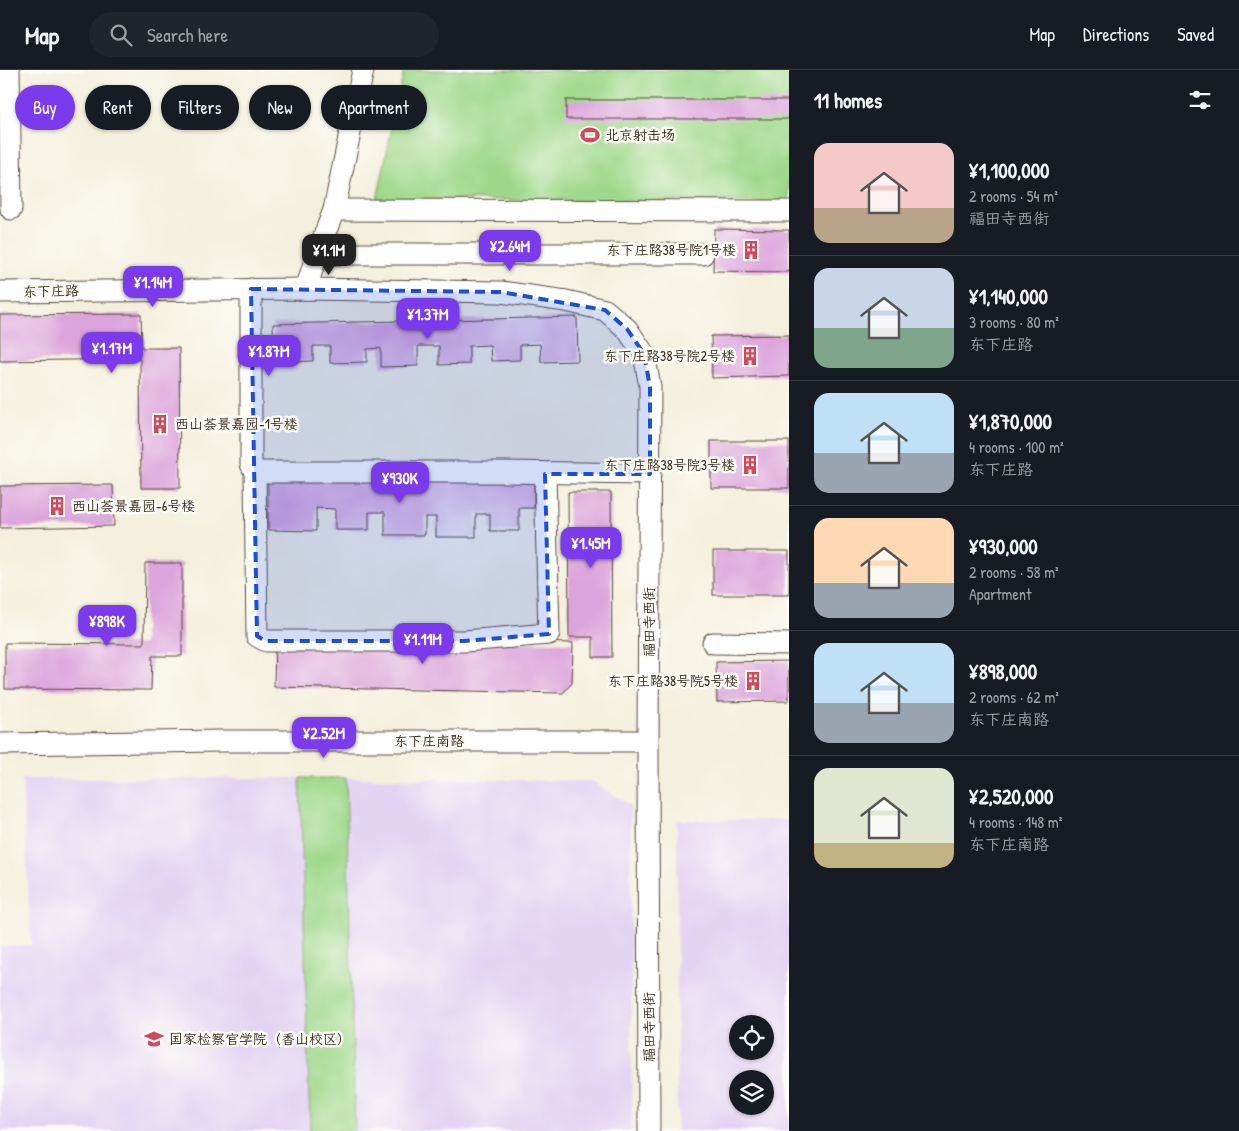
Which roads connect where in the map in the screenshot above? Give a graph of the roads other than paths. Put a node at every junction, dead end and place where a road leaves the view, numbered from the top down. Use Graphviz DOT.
graph roads {
  1 [pos="9,70"];
  2 [pos="363,70"];
  3 [pos="11,209"];
  4 [pos="334,210"];
  5 [pos="789,211"];
  6 [pos="317,254"];
  7 [pos="703,254"];
  8 [pos="250,289"];
  9 [pos="306,289"];
  10 [pos="0,292"];
  11 [pos="255,472"];
  12 [pos="545,474"];
  13 [pos="650,474"];
  14 [pos="713,643"];
  15 [pos="789,644"];
  16 [pos="648,741"];
  17 [pos="0,744"];
  18 [pos="649,1131"];
  1 -- 3 [label="street"];
  2 -- 4 [label="street"];
  4 -- 5 [label="street"];
  4 -- 6 [label="street"];
  6 -- 7 [label="street"];
  6 -- 9 [label="street"];
  8 -- 9 [label="street, 东下庄路"];
  8 -- 10 [label="street, 东下庄路"];
  8 -- 11 [label="street"];
  9 -- 13 [label="street, 福田寺西街"];
  11 -- 12 [label="street"];
  11 -- 12 [label="street"];
  12 -- 13 [label="street"];
  13 -- 16 [label="street, 福田寺西街"];
  14 -- 15 [label="street"];
  16 -- 17 [label="street, 东下庄南路"];
  16 -- 18 [label="street, 福田寺西街"];
}
